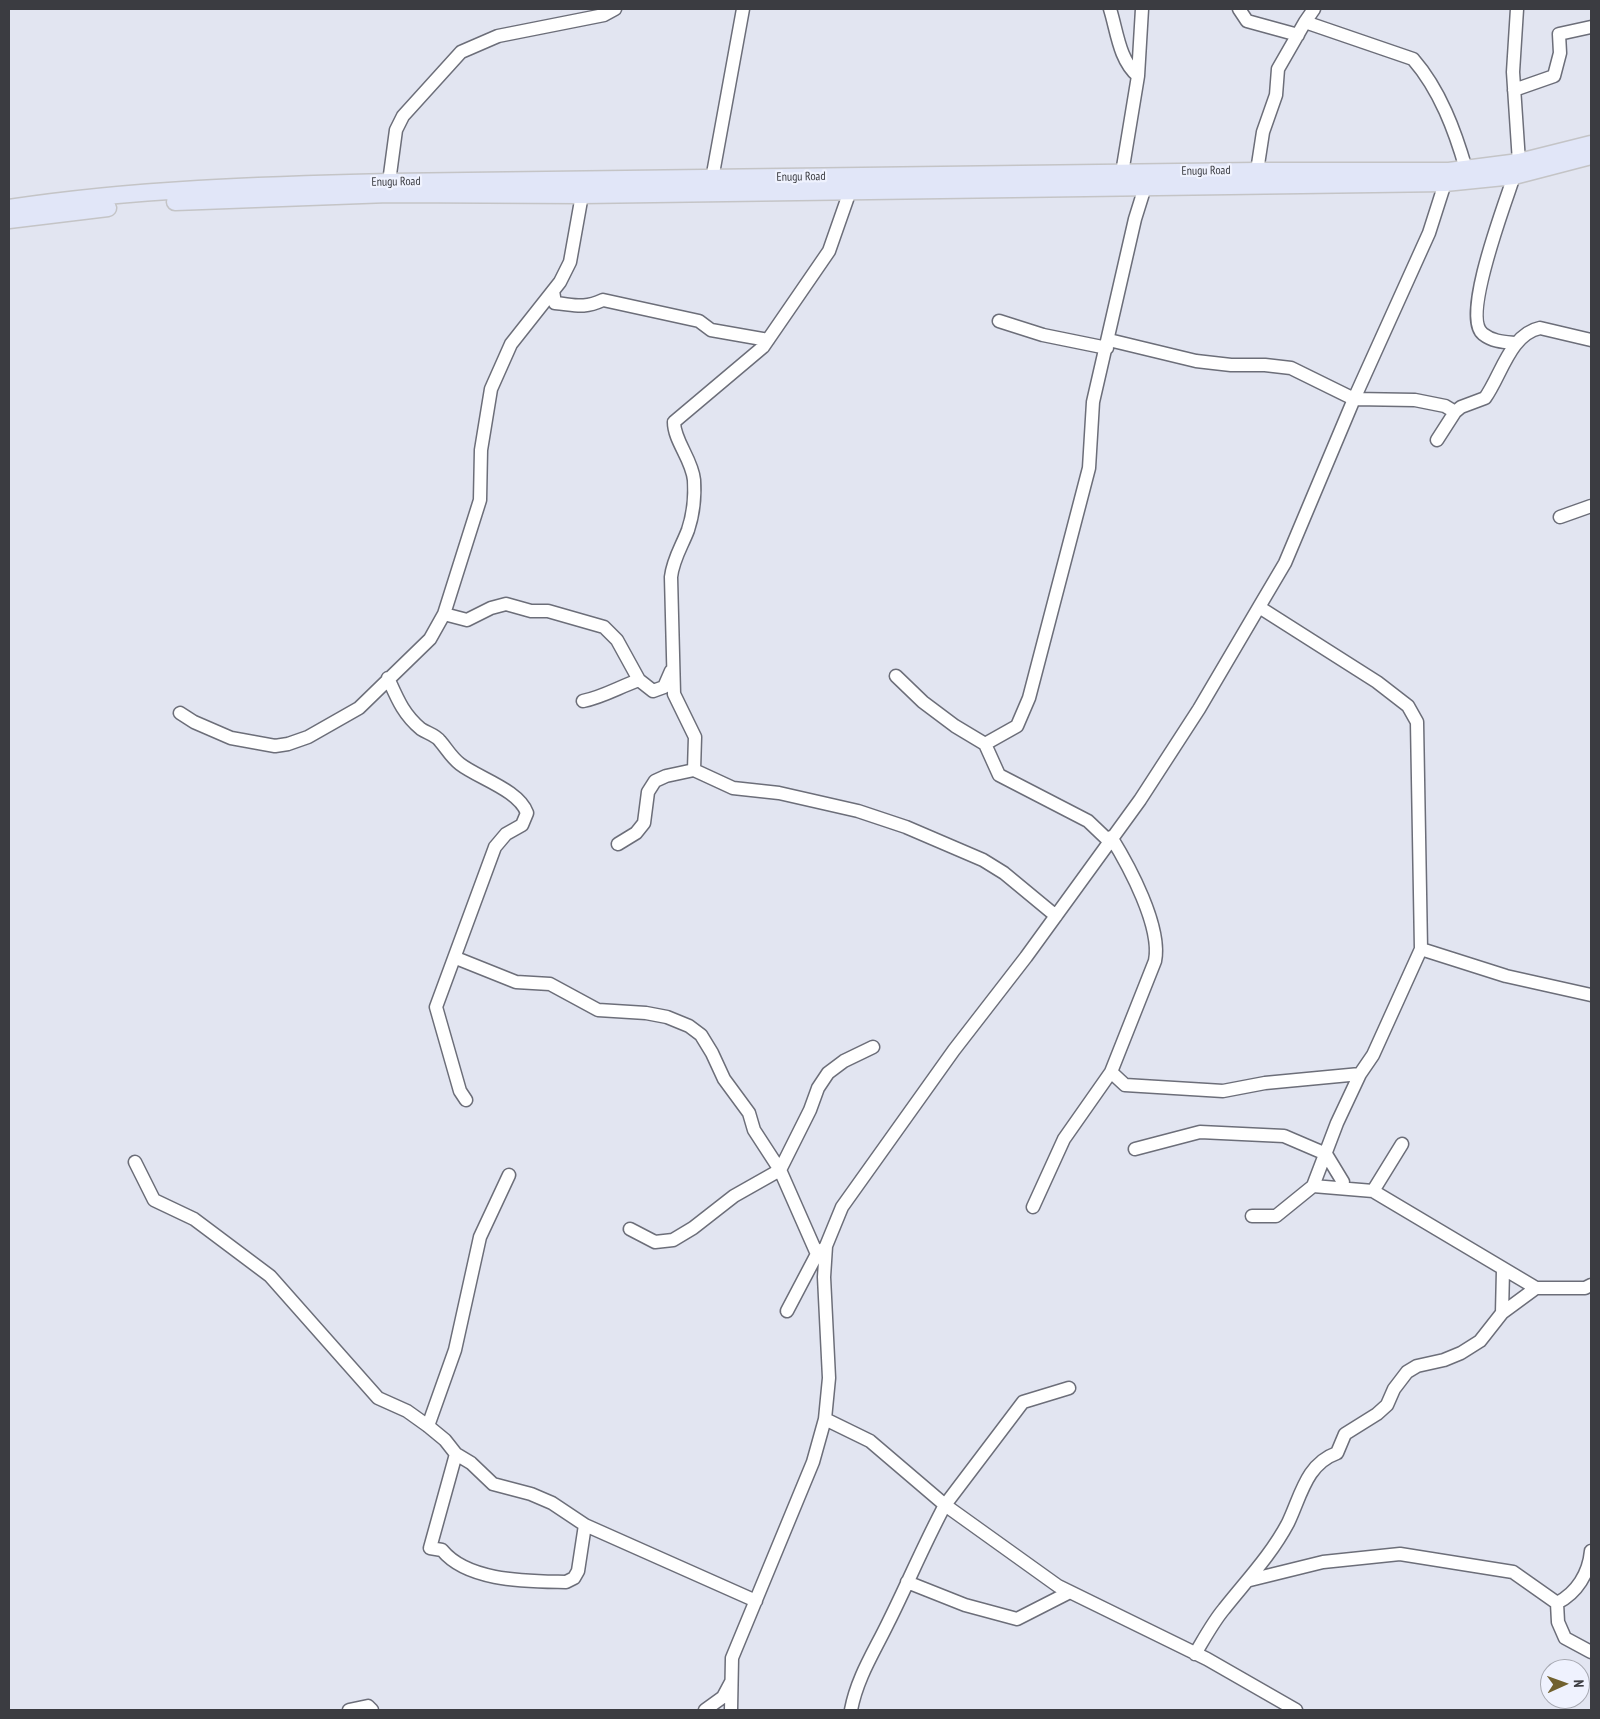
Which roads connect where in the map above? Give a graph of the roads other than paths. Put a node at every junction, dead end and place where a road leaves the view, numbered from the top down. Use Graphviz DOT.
graph roads {
  1 [pos="615,9"];
  2 [pos="744,9"];
  3 [pos="1110,9"];
  4 [pos="1142,9"];
  5 [pos="1239,9"];
  6 [pos="1314,9"];
  7 [pos="1518,9"];
  8 [pos="1305,22"];
  9 [pos="1591,27"];
  10 [pos="1298,35"];
  11 [pos="1138,76"];
  12 [pos="1514,90"];
  13 [pos="1591,144"];
  14 [pos="1591,156"];
  15 [pos="1466,169"];
  16 [pos="1516,169"];
  17 [pos="1257,171"];
  18 [pos="1122,173"];
  19 [pos="712,179"];
  20 [pos="389,182"];
  21 [pos="1445,183"];
  22 [pos="1146,186"];
  23 [pos="850,191"];
  24 [pos="582,195"];
  25 [pos="9,208"];
  26 [pos="9,220"];
  27 [pos="553,291"];
  28 [pos="999,322"];
  29 [pos="768,340"];
  30 [pos="1591,340"];
  31 [pos="1516,342"];
  32 [pos="1108,344"];
  33 [pos="1354,399"];
  34 [pos="1455,412"];
  35 [pos="1437,440"];
  36 [pos="1591,506"];
  37 [pos="1560,517"];
  38 [pos="1259,607"];
  39 [pos="444,614"];
  40 [pos="673,666"];
  41 [pos="896,676"];
  42 [pos="388,678"];
  43 [pos="639,680"];
  44 [pos="583,701"];
  45 [pos="180,713"];
  46 [pos="985,744"];
  47 [pos="694,770"];
  48 [pos="1110,839"];
  49 [pos="618,844"];
  50 [pos="1056,916"];
  51 [pos="1421,949"];
  52 [pos="456,958"];
  53 [pos="1591,995"];
  54 [pos="873,1047"];
  55 [pos="1111,1072"];
  56 [pos="1360,1074"];
  57 [pos="466,1100"];
  58 [pos="1402,1144"];
  59 [pos="1135,1149"];
  60 [pos="1326,1154"];
  61 [pos="135,1162"];
  62 [pos="780,1170"];
  63 [pos="509,1175"];
  64 [pos="1342,1182"];
  65 [pos="1314,1186"];
  66 [pos="1373,1191"];
  67 [pos="1033,1207"];
  68 [pos="1252,1216"];
  69 [pos="630,1229"];
  70 [pos="822,1250"];
  71 [pos="1503,1270"];
  72 [pos="1591,1285"];
  73 [pos="1536,1288"];
  74 [pos="787,1310"];
  75 [pos="1502,1313"];
  76 [pos="1069,1388"];
  77 [pos="825,1419"];
  78 [pos="428,1426"];
  79 [pos="456,1454"];
  80 [pos="945,1506"];
  81 [pos="585,1525"];
  82 [pos="1591,1551"];
  83 [pos="1250,1580"];
  84 [pos="907,1582"];
  85 [pos="1070,1592"];
  86 [pos="756,1601"];
  87 [pos="1558,1603"];
  88 [pos="1591,1652"];
  89 [pos="1195,1654"];
  90 [pos="732,1680"];
  91 [pos="348,1710"];
  92 [pos="372,1710"];
  93 [pos="706,1710"];
  94 [pos="731,1710"];
  95 [pos="852,1710"];
  96 [pos="1296,1710"];
  1 -- 20 [label="street"];
  2 -- 19 [label="street"];
  3 -- 11 [label="street"];
  4 -- 11 [label="street"];
  5 -- 10 [label="street"];
  6 -- 8 [label="street"];
  7 -- 12 [label="street"];
  8 -- 10 [label="street"];
  8 -- 15 [label="street"];
  9 -- 12 [label="street"];
  10 -- 17 [label="street"];
  11 -- 18 [label="street"];
  12 -- 16 [label="street"];
  13 -- 16 [label="main road, Enugu Road"];
  14 -- 16 [label="main road"];
  15 -- 16 [label="main road, Enugu Road"];
  15 -- 17 [label="main road, Enugu Road"];
  16 -- 21 [label="main road"];
  16 -- 31 [label="street"];
  17 -- 18 [label="main road, Enugu Road"];
  18 -- 19 [label="main road, Enugu Road"];
  19 -- 20 [label="main road, Enugu Road"];
  20 -- 25 [label="main road, Enugu Road"];
  21 -- 22 [label="main road"];
  21 -- 33 [label="street"];
  22 -- 23 [label="main road"];
  22 -- 32 [label="street"];
  23 -- 24 [label="main road"];
  23 -- 29 [label="street"];
  24 -- 26 [label="main road"];
  24 -- 27 [label="street"];
  27 -- 29 [label="street"];
  27 -- 39 [label="street"];
  28 -- 32 [label="street"];
  29 -- 40 [label="street"];
  30 -- 31 [label="street"];
  31 -- 34 [label="street"];
  32 -- 33 [label="street"];
  32 -- 46 [label="street"];
  33 -- 34 [label="street"];
  33 -- 38 [label="street"];
  34 -- 35 [label="street"];
  36 -- 37 [label="street"];
  38 -- 48 [label="street"];
  38 -- 51 [label="street"];
  39 -- 42 [label="street"];
  39 -- 43 [label="street"];
  40 -- 43 [label="street"];
  40 -- 47 [label="street"];
  41 -- 46 [label="street"];
  42 -- 45 [label="street"];
  42 -- 52 [label="street"];
  43 -- 44 [label="street"];
  46 -- 48 [label="street"];
  47 -- 49 [label="street"];
  47 -- 50 [label="street"];
  48 -- 50 [label="street"];
  48 -- 55 [label="street"];
  50 -- 70 [label="street"];
  51 -- 53 [label="street"];
  51 -- 56 [label="street"];
  52 -- 57 [label="street"];
  52 -- 62 [label="street"];
  54 -- 62 [label="street"];
  55 -- 56 [label="street"];
  55 -- 67 [label="street"];
  56 -- 60 [label="street"];
  58 -- 66 [label="street"];
  59 -- 60 [label="street"];
  60 -- 64 [label="street"];
  60 -- 65 [label="street"];
  61 -- 78 [label="street"];
  62 -- 69 [label="street"];
  62 -- 70 [label="street"];
  63 -- 78 [label="street"];
  65 -- 66 [label="street"];
  65 -- 68 [label="street"];
  66 -- 71 [label="street"];
  70 -- 74 [label="street"];
  70 -- 77 [label="street"];
  71 -- 73 [label="street"];
  71 -- 75 [label="street"];
  72 -- 73 [label="street"];
  73 -- 75 [label="street"];
  75 -- 83 [label="street"];
  76 -- 80 [label="street"];
  77 -- 80 [label="street"];
  77 -- 86 [label="street"];
  78 -- 79 [label="street"];
  79 -- 81 [label="street"];
  79 -- 81 [label="street"];
  80 -- 84 [label="street"];
  80 -- 85 [label="street"];
  81 -- 86 [label="street"];
  82 -- 87 [label="street"];
  83 -- 87 [label="street"];
  83 -- 89 [label="street"];
  84 -- 85 [label="street"];
  84 -- 95 [label="street"];
  85 -- 89 [label="street"];
  86 -- 90 [label="street"];
  87 -- 88 [label="street"];
  89 -- 96 [label="street"];
  90 -- 93 [label="street"];
  90 -- 94 [label="street"];
  91 -- 92 [label="street"];
}
